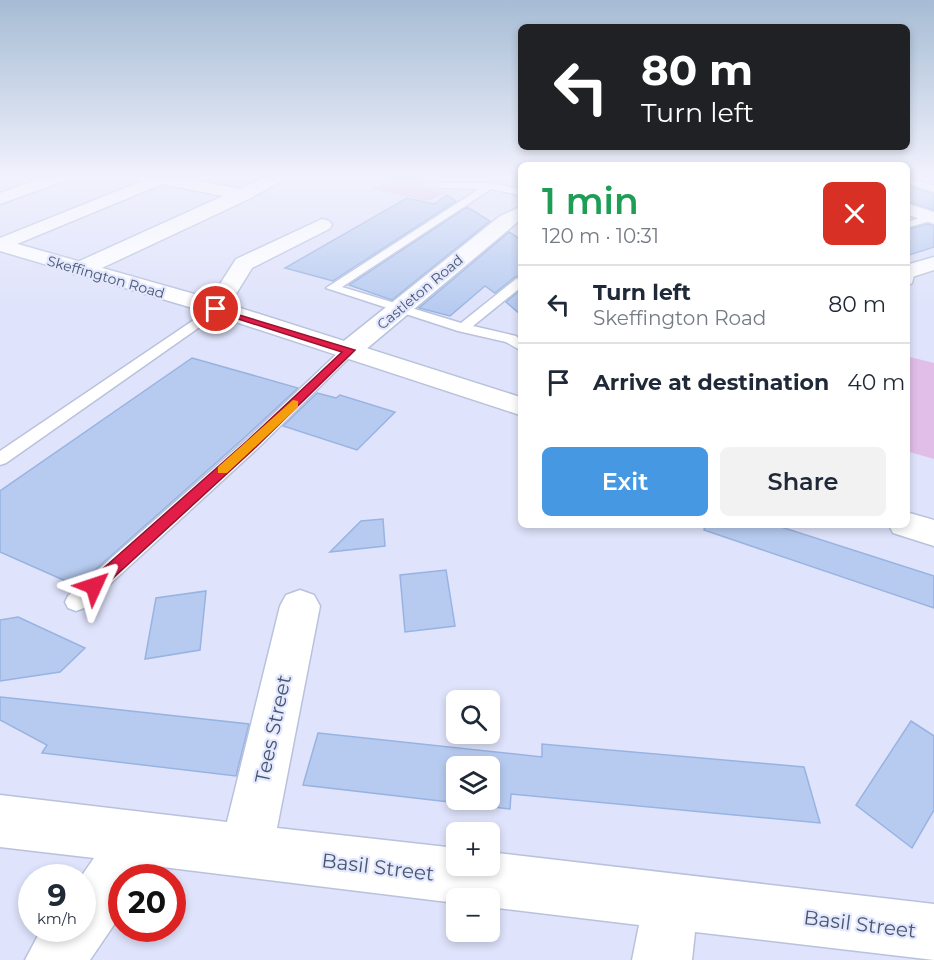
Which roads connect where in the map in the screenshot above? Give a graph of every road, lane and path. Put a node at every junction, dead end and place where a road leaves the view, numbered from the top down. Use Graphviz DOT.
graph roads {
  1 [pos="56,221"];
  2 [pos="187,221"];
  3 [pos="435,221"];
  4 [pos="515,221"];
  5 [pos="322,225"];
  6 [pos="0,245"];
  7 [pos="81,269"];
  8 [pos="518,284"];
  9 [pos="210,307"];
  10 [pos="400,309"];
  11 [pos="464,328"];
  12 [pos="517,340"];
  13 [pos="349,350"];
  14 [pos="518,405"];
  15 [pos="0,459"];
  16 [pos="910,525"];
  17 [pos="934,533"];
  18 [pos="76,602"];
  19 [pos="300,606"];
  20 [pos="0,821"];
  21 [pos="143,837"];
  22 [pos="246,851"];
  23 [pos="96,902"];
  24 [pos="671,902"];
  25 [pos="934,933"];
  26 [pos="67,942"];
  27 [pos="55,960"];
  28 [pos="662,960"];
  1 -- 6 [label="street"];
  2 -- 7 [label="street"];
  3 -- 10 [label="lane"];
  4 -- 10 [label="street, Castleton Road"];
  5 -- 9 [label="street"];
  6 -- 7 [label="street, Skeffington Road"];
  7 -- 9 [label="street, Skeffington Road"];
  8 -- 11 [label="lane"];
  9 -- 13 [label="street, Skeffington Road"];
  9 -- 15 [label="lane"];
  10 -- 11 [label="lane"];
  10 -- 13 [label="street, Castleton Road"];
  11 -- 12 [label="lane"];
  13 -- 14 [label="street, Skeffington Road"];
  13 -- 18 [label="lane"];
  16 -- 17 [label="street"];
  19 -- 22 [label="street, Tees Street"];
  20 -- 21 [label="street, Basil Street"];
  21 -- 22 [label="street, Basil Street"];
  21 -- 23 [label="street"];
  22 -- 24 [label="street, Basil Street"];
  24 -- 25 [label="street, Basil Street"];
  24 -- 28 [label="street"];
  26 -- 27 [label="street"];
}
